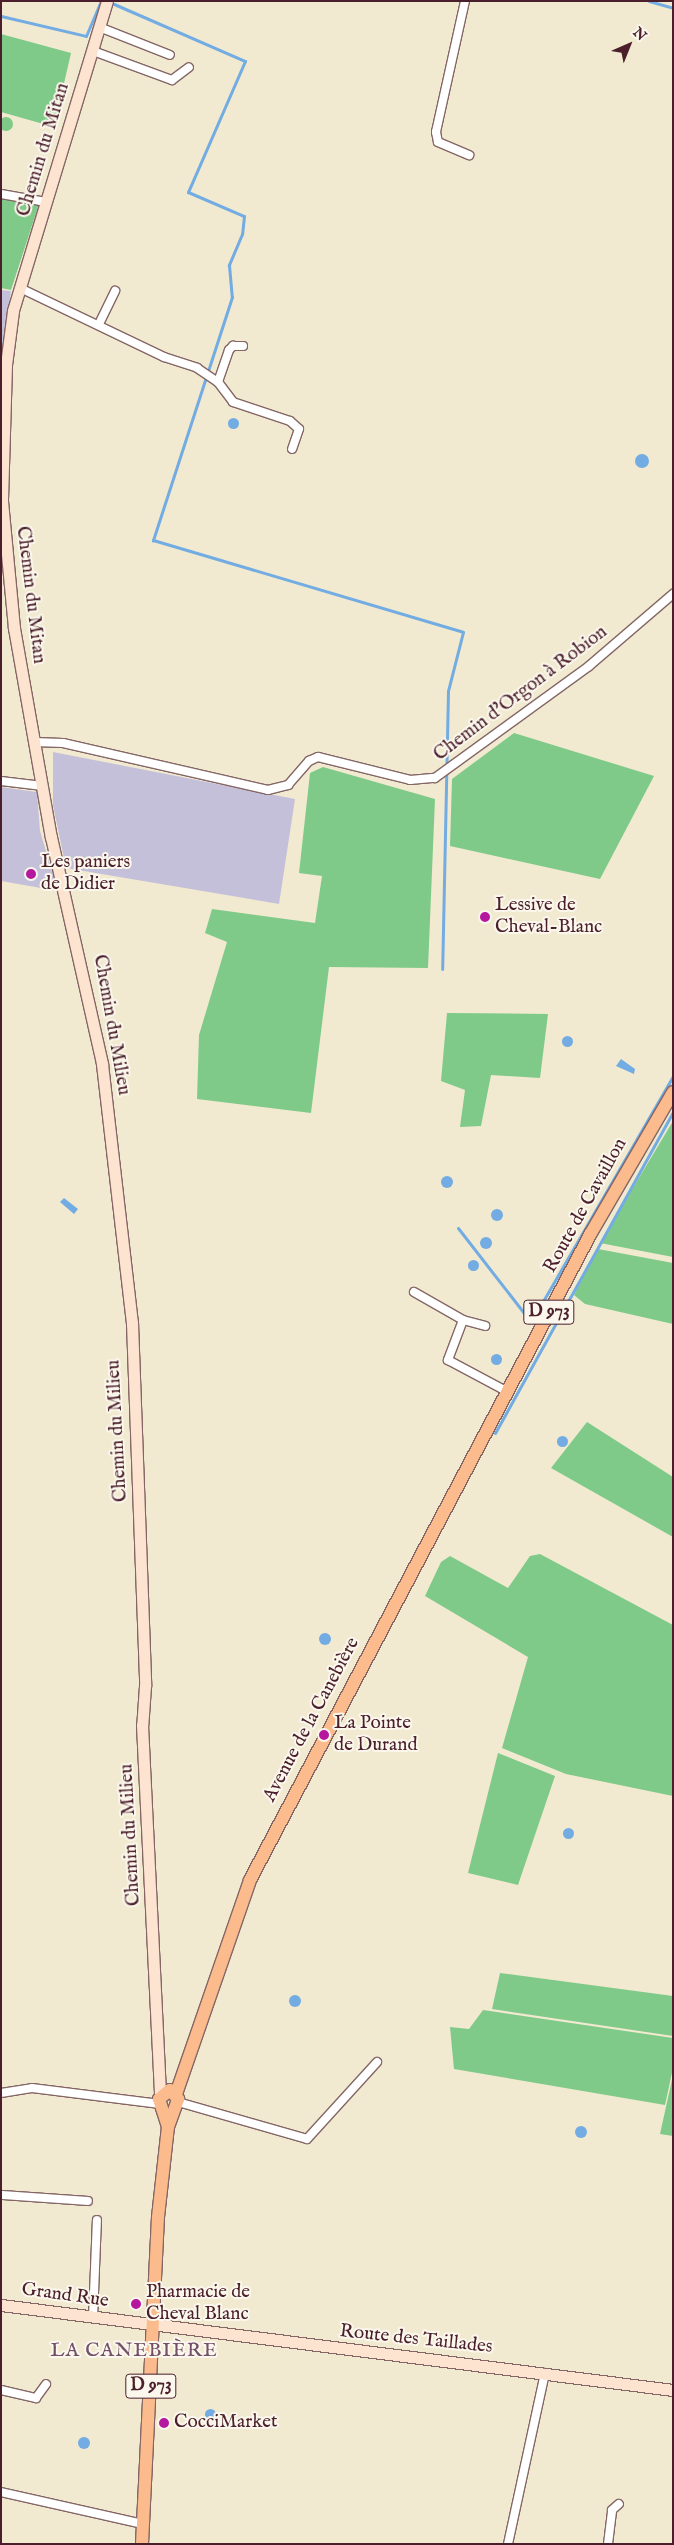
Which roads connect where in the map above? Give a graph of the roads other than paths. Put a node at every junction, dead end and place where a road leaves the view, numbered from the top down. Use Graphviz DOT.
graph roads {
  1 [pos="107,1"];
  2 [pos="465,1"];
  3 [pos="99,27"];
  4 [pos="93,51"];
  5 [pos="170,55"];
  6 [pos="189,67"];
  7 [pos="469,155"];
  8 [pos="1,194"];
  9 [pos="46,202"];
  10 [pos="20,288"];
  11 [pos="115,291"];
  12 [pos="99,324"];
  13 [pos="244,346"];
  14 [pos="184,354"];
  15 [pos="181,363"];
  16 [pos="218,382"];
  17 [pos="292,449"];
  18 [pos="673,594"];
  19 [pos="34,742"];
  20 [pos="1,781"];
  21 [pos="43,786"];
  22 [pos="673,1092"];
  23 [pos="414,1292"];
  24 [pos="463,1320"];
  25 [pos="484,1326"];
  26 [pos="508,1392"];
  27 [pos="377,2062"];
  28 [pos="1,2092"];
  29 [pos="167,2097"];
  30 [pos="1,2195"];
  31 [pos="88,2201"];
  32 [pos="98,2220"];
  33 [pos="1,2305"];
  34 [pos="93,2318"];
  35 [pos="154,2326"];
  36 [pos="546,2373"];
  37 [pos="46,2384"];
  38 [pos="1,2390"];
  39 [pos="673,2390"];
  40 [pos="1,2492"];
  41 [pos="619,2504"];
  42 [pos="143,2524"];
  43 [pos="510,2542"];
  44 [pos="142,2544"];
  45 [pos="608,2544"];
  1 -- 3 [label="street, Chemin du Mitan"];
  2 -- 7 [label="street"];
  3 -- 4 [label="street, Chemin du Mitan"];
  3 -- 5 [label="street"];
  4 -- 6 [label="street"];
  4 -- 9 [label="street, Chemin du Mitan"];
  8 -- 9 [label="street"];
  9 -- 10 [label="street, Chemin du Mitan"];
  10 -- 12 [label="street"];
  10 -- 19 [label="street, Chemin du Mitan"];
  11 -- 12 [label="street"];
  12 -- 15 [label="street"];
  13 -- 16 [label="street"];
  14 -- 15 [label="street"];
  15 -- 16 [label="street"];
  16 -- 17 [label="street"];
  18 -- 19 [label="street, Chemin d'Orgon à Robion"];
  19 -- 21 [label="street, Chemin du Mitan"];
  20 -- 21 [label="street"];
  21 -- 29 [label="street, Chemin du Milieu"];
  22 -- 26 [label="main road, Route de Cavaillon / D 973"];
  23 -- 24 [label="street"];
  24 -- 25 [label="street"];
  24 -- 26 [label="street"];
  26 -- 29 [label="main road, Avenue de la Canebière / D 973"];
  27 -- 29 [label="street"];
  28 -- 29 [label="street"];
  29 -- 35 [label="main road, D 973"];
  30 -- 31 [label="street"];
  32 -- 34 [label="street"];
  33 -- 34 [label="street, Grand Rue"];
  34 -- 35 [label="street, Grand Rue"];
  35 -- 36 [label="street, Route des Taillades"];
  35 -- 42 [label="main road, D 973"];
  36 -- 39 [label="street, Route des Taillades"];
  36 -- 43 [label="street"];
  37 -- 38 [label="street"];
  40 -- 42 [label="street"];
  41 -- 45 [label="street"];
  42 -- 44 [label="main road, D 973"];
}
